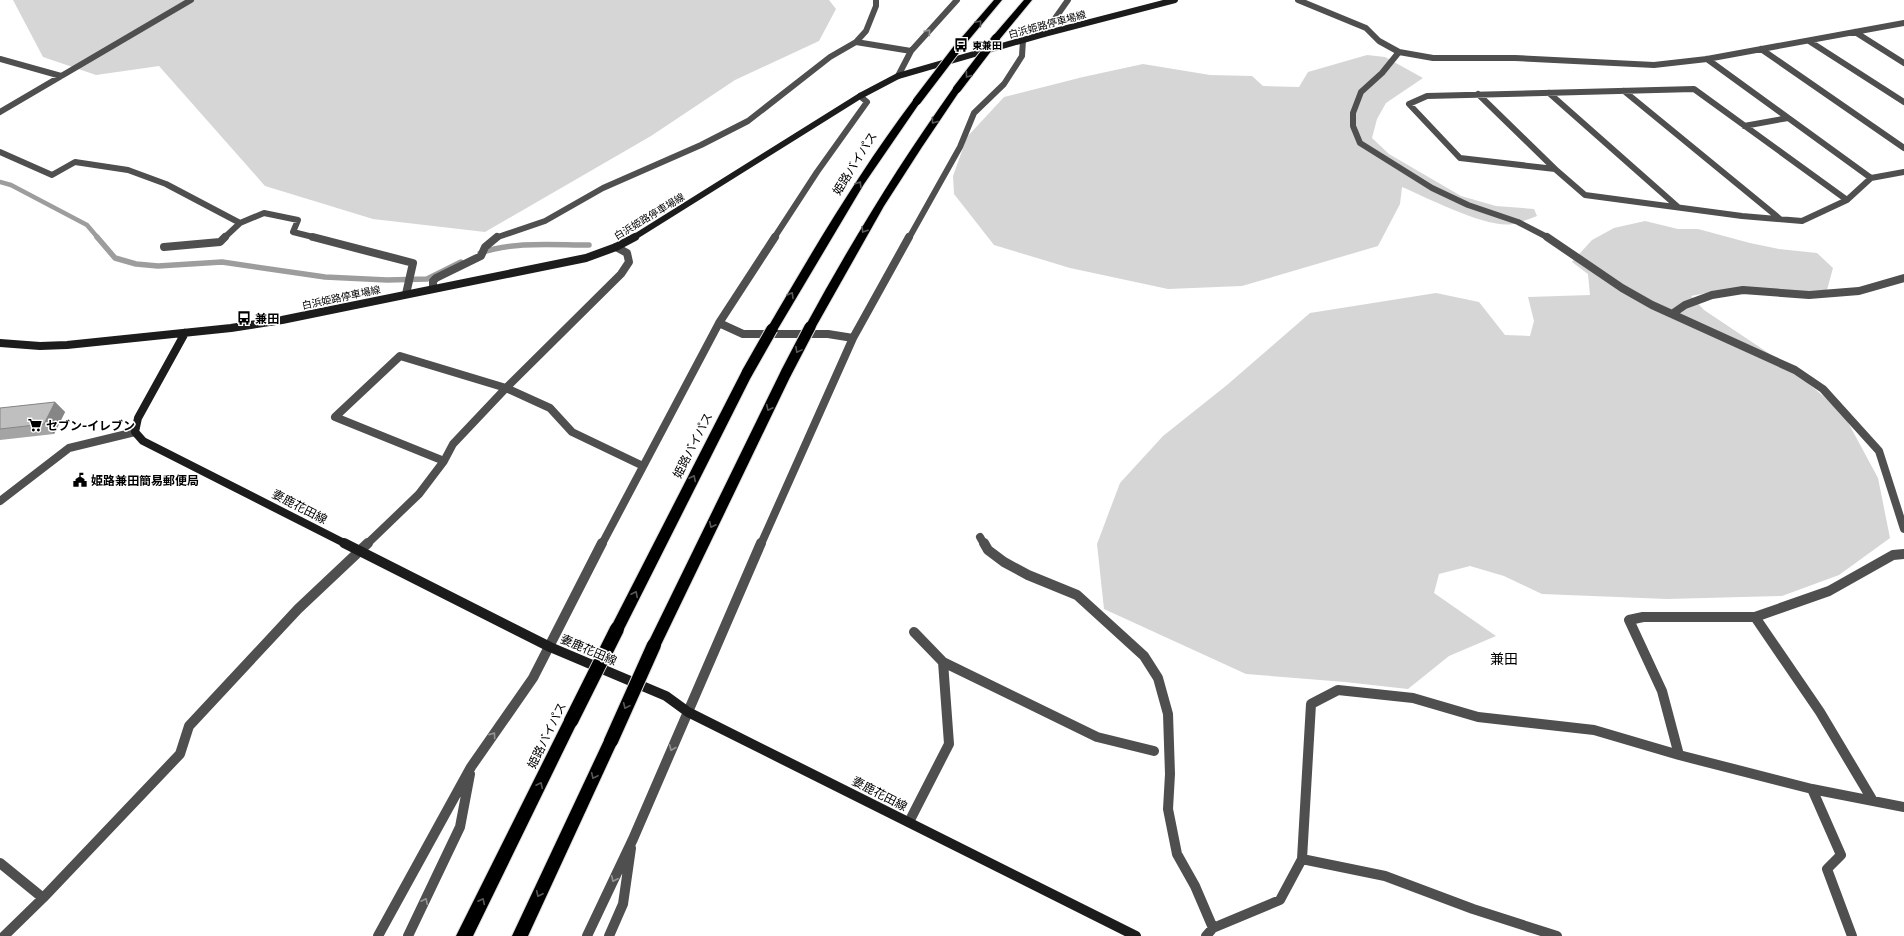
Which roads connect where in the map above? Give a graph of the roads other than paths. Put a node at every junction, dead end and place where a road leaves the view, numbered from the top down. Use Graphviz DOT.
graph roads {
  1 [pos="191,0"];
  2 [pos="876,0"];
  3 [pos="957,0"];
  4 [pos="998,0"];
  5 [pos="1028,0"];
  6 [pos="1068,0"];
  7 [pos="1175,0"];
  8 [pos="1298,0"];
  9 [pos="1903,24"];
  10 [pos="1855,32"];
  11 [pos="1044,34"];
  12 [pos="1023,40"];
  13 [pos="1809,41"];
  14 [pos="856,42"];
  15 [pos="1761,49"];
  16 [pos="911,51"];
  17 [pos="1399,52"];
  18 [pos="0,59"];
  19 [pos="1706,60"];
  20 [pos="1904,62"];
  21 [pos="61,76"];
  22 [pos="898,76"];
  23 [pos="1624,91"];
  24 [pos="1549,93"];
  25 [pos="1478,94"];
  26 [pos="860,96"];
  27 [pos="1904,102"];
  28 [pos="0,112"];
  29 [pos="1788,118"];
  30 [pos="1744,126"];
  31 [pos="1904,148"];
  32 [pos="0,152"];
  33 [pos="1555,169"];
  34 [pos="1904,172"];
  35 [pos="1871,178"];
  36 [pos="1847,200"];
  37 [pos="1678,207"];
  38 [pos="1780,219"];
  39 [pos="240,223"];
  40 [pos="164,247"];
  41 [pos="616,247"];
  42 [pos="1904,278"];
  43 [pos="433,288"];
  44 [pos="406,294"];
  45 [pos="1672,314"];
  46 [pos="720,323"];
  47 [pos="185,333"];
  48 [pos="853,338"];
  49 [pos="0,343"];
  50 [pos="506,388"];
  51 [pos="135,432"];
  52 [pos="444,461"];
  53 [pos="643,466"];
  54 [pos="0,501"];
  55 [pos="1904,529"];
  56 [pos="980,537"];
  57 [pos="358,551"];
  58 [pos="1904,554"];
  59 [pos="1755,617"];
  60 [pos="914,632"];
  61 [pos="550,647"];
  62 [pos="943,662"];
  63 [pos="688,712"];
  64 [pos="1154,751"];
  65 [pos="1679,755"];
  66 [pos="471,768"];
  67 [pos="1812,789"];
  68 [pos="1873,801"];
  69 [pos="1904,807"];
  70 [pos="909,822"];
  71 [pos="633,839"];
  72 [pos="1302,859"];
  73 [pos="0,864"];
  74 [pos="43,898"];
  75 [pos="1213,928"];
  76 [pos="4,936"];
  77 [pos="378,936"];
  78 [pos="408,936"];
  79 [pos="464,936"];
  80 [pos="520,936"];
  81 [pos="587,936"];
  82 [pos="609,936"];
  83 [pos="1136,936"];
  84 [pos="1206,936"];
  85 [pos="1557,936"];
  86 [pos="1852,936"];
  1 -- 21 [label="street"];
  2 -- 14 [label="street"];
  16 -- 3 [label="street, one-way"];
  79 -- 4 [label="highway, 姫路バイパス, one-way, bridge"];
  5 -- 80 [label="highway, one-way, bridge"];
  6 -- 11 [label="street"];
  7 -- 11 [label="main road, 白浜姫路停車場線"];
  8 -- 17 [label="street"];
  9 -- 10 [label="street"];
  10 -- 13 [label="street"];
  10 -- 20 [label="street"];
  11 -- 12 [label="main road, 白浜姫路停車場線"];
  12 -- 22 [label="main road, 白浜姫路停車場線"];
  12 -- 48 [label="street"];
  13 -- 15 [label="street"];
  13 -- 27 [label="street"];
  14 -- 16 [label="street"];
  14 -- 43 [label="street"];
  15 -- 19 [label="street"];
  15 -- 31 [label="street"];
  16 -- 22 [label="street"];
  17 -- 19 [label="street"];
  17 -- 45 [label="street"];
  18 -- 21 [label="street"];
  19 -- 29 [label="street"];
  21 -- 28 [label="street"];
  22 -- 26 [label="main road, 白浜姫路停車場線"];
  23 -- 24 [label="street"];
  23 -- 30 [label="street"];
  23 -- 38 [label="street"];
  24 -- 25 [label="street"];
  24 -- 37 [label="street"];
  25 -- 33 [label="street"];
  25 -- 33 [label="street"];
  26 -- 41 [label="main road, 白浜姫路停車場線"];
  26 -- 46 [label="street"];
  29 -- 30 [label="street"];
  29 -- 35 [label="street"];
  30 -- 36 [label="street"];
  32 -- 39 [label="street"];
  33 -- 37 [label="street"];
  34 -- 35 [label="street"];
  35 -- 36 [label="street"];
  36 -- 38 [label="street"];
  37 -- 38 [label="street"];
  39 -- 40 [label="street"];
  39 -- 44 [label="street"];
  41 -- 43 [label="main road, 白浜姫路停車場線"];
  41 -- 50 [label="street"];
  42 -- 45 [label="street"];
  43 -- 44 [label="main road, 白浜姫路停車場線"];
  44 -- 47 [label="main road, 白浜姫路停車場線"];
  45 -- 55 [label="street"];
  46 -- 48 [label="street"];
  46 -- 53 [label="street"];
  47 -- 49 [label="main road, 白浜姫路停車場線"];
  47 -- 51 [label="main road"];
  48 -- 63 [label="street"];
  50 -- 52 [label="street"];
  50 -- 52 [label="street"];
  50 -- 53 [label="street"];
  51 -- 54 [label="street"];
  51 -- 57 [label="main road, 妻鹿花田線"];
  52 -- 57 [label="street"];
  53 -- 61 [label="street"];
  56 -- 75 [label="street"];
  57 -- 61 [label="main road, 妻鹿花田線"];
  57 -- 74 [label="street"];
  58 -- 59 [label="street"];
  59 -- 65 [label="street"];
  59 -- 68 [label="street"];
  60 -- 62 [label="street"];
  61 -- 63 [label="main road, 妻鹿花田線"];
  66 -- 61 [label="street, one-way"];
  62 -- 64 [label="street"];
  62 -- 70 [label="street"];
  63 -- 70 [label="main road, 妻鹿花田線"];
  63 -- 71 [label="street, one-way"];
  65 -- 67 [label="street"];
  65 -- 72 [label="street"];
  66 -- 77 [label="street"];
  78 -- 66 [label="street, one-way"];
  67 -- 68 [label="street"];
  67 -- 86 [label="street"];
  68 -- 69 [label="street"];
  70 -- 83 [label="main road, 妻鹿花田線"];
  71 -- 81 [label="street, one-way"];
  71 -- 82 [label="street"];
  72 -- 75 [label="street"];
  72 -- 85 [label="street"];
  73 -- 74 [label="street"];
  74 -- 76 [label="street"];
  75 -- 84 [label="street"];
}
